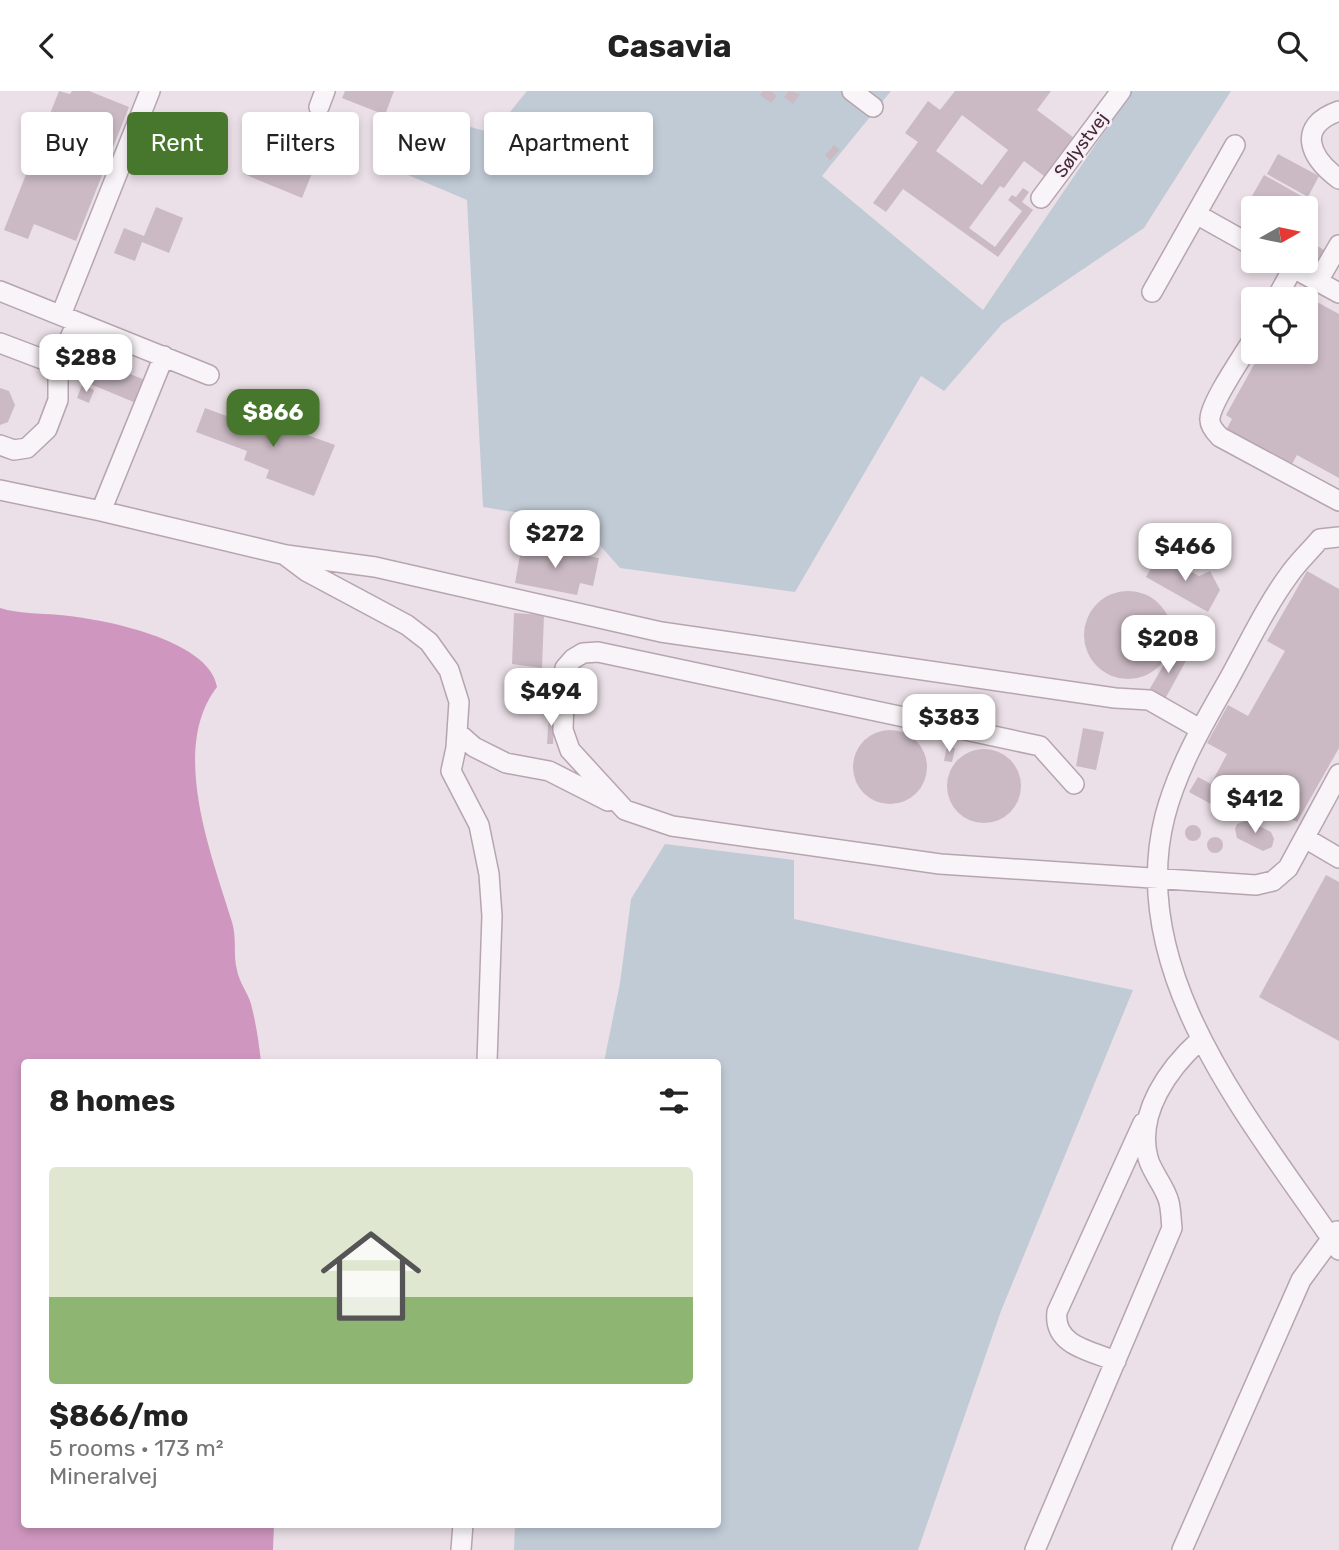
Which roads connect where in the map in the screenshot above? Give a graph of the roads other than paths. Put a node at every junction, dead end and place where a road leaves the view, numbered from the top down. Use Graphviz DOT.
graph roads {
  1 [pos="150,91"];
  2 [pos="852,91"];
  3 [pos="1121,91"];
  4 [pos="873,107"];
  5 [pos="1339,111"];
  6 [pos="1235,145"];
  7 [pos="1339,179"];
  8 [pos="1041,198"];
  9 [pos="1196,214"];
  10 [pos="1241,239"];
  11 [pos="1339,245"];
  12 [pos="1303,273"];
  13 [pos="1318,281"];
  14 [pos="0,291"];
  15 [pos="1152,292"];
  16 [pos="1339,293"];
  17 [pos="69,319"];
  18 [pos="0,343"];
  19 [pos="164,356"];
  20 [pos="1241,361"];
  21 [pos="58,365"];
  22 [pos="209,375"];
  23 [pos="0,445"];
  24 [pos="0,490"];
  25 [pos="1339,501"];
  26 [pos="101,511"];
  27 [pos="1339,537"];
  28 [pos="285,555"];
  29 [pos="1200,729"];
  30 [pos="457,732"];
  31 [pos="1339,774"];
  32 [pos="1074,784"];
  33 [pos="625,810"];
  34 [pos="1304,838"];
  35 [pos="1339,858"];
  36 [pos="1158,879"];
  37 [pos="1200,1040"];
  38 [pos="486,1059"];
  39 [pos="1147,1112"];
  40 [pos="1336,1239"];
  41 [pos="1115,1361"];
  42 [pos="463,1528"];
  43 [pos="461,1550"];
  44 [pos="1035,1550"];
  45 [pos="1182,1550"];
  1 -- 17 [label="street"];
  2 -- 4 [label="street"];
  3 -- 8 [label="street, Sølystvej"];
  5 -- 7 [label="street"];
  6 -- 9 [label="street"];
  9 -- 10 [label="street"];
  9 -- 15 [label="street"];
  11 -- 13 [label="street"];
  12 -- 13 [label="street"];
  13 -- 16 [label="street"];
  14 -- 17 [label="street"];
  17 -- 19 [label="street"];
  17 -- 21 [label="street"];
  18 -- 21 [label="street"];
  19 -- 22 [label="street"];
  19 -- 26 [label="street"];
  20 -- 25 [label="street"];
  21 -- 23 [label="street"];
  24 -- 26 [label="street"];
  26 -- 28 [label="street"];
  27 -- 29 [label="street"];
  28 -- 29 [label="street"];
  28 -- 30 [label="street"];
  29 -- 36 [label="street"];
  30 -- 33 [label="street"];
  30 -- 38 [label="street"];
  31 -- 34 [label="street"];
  32 -- 33 [label="street"];
  33 -- 36 [label="street"];
  34 -- 35 [label="street"];
  34 -- 36 [label="street"];
  36 -- 37 [label="street"];
  37 -- 39 [label="street"];
  37 -- 40 [label="street"];
  39 -- 41 [label="street"];
  39 -- 41 [label="street"];
  40 -- 45 [label="street"];
  41 -- 44 [label="street"];
  42 -- 43 [label="street"];
}
